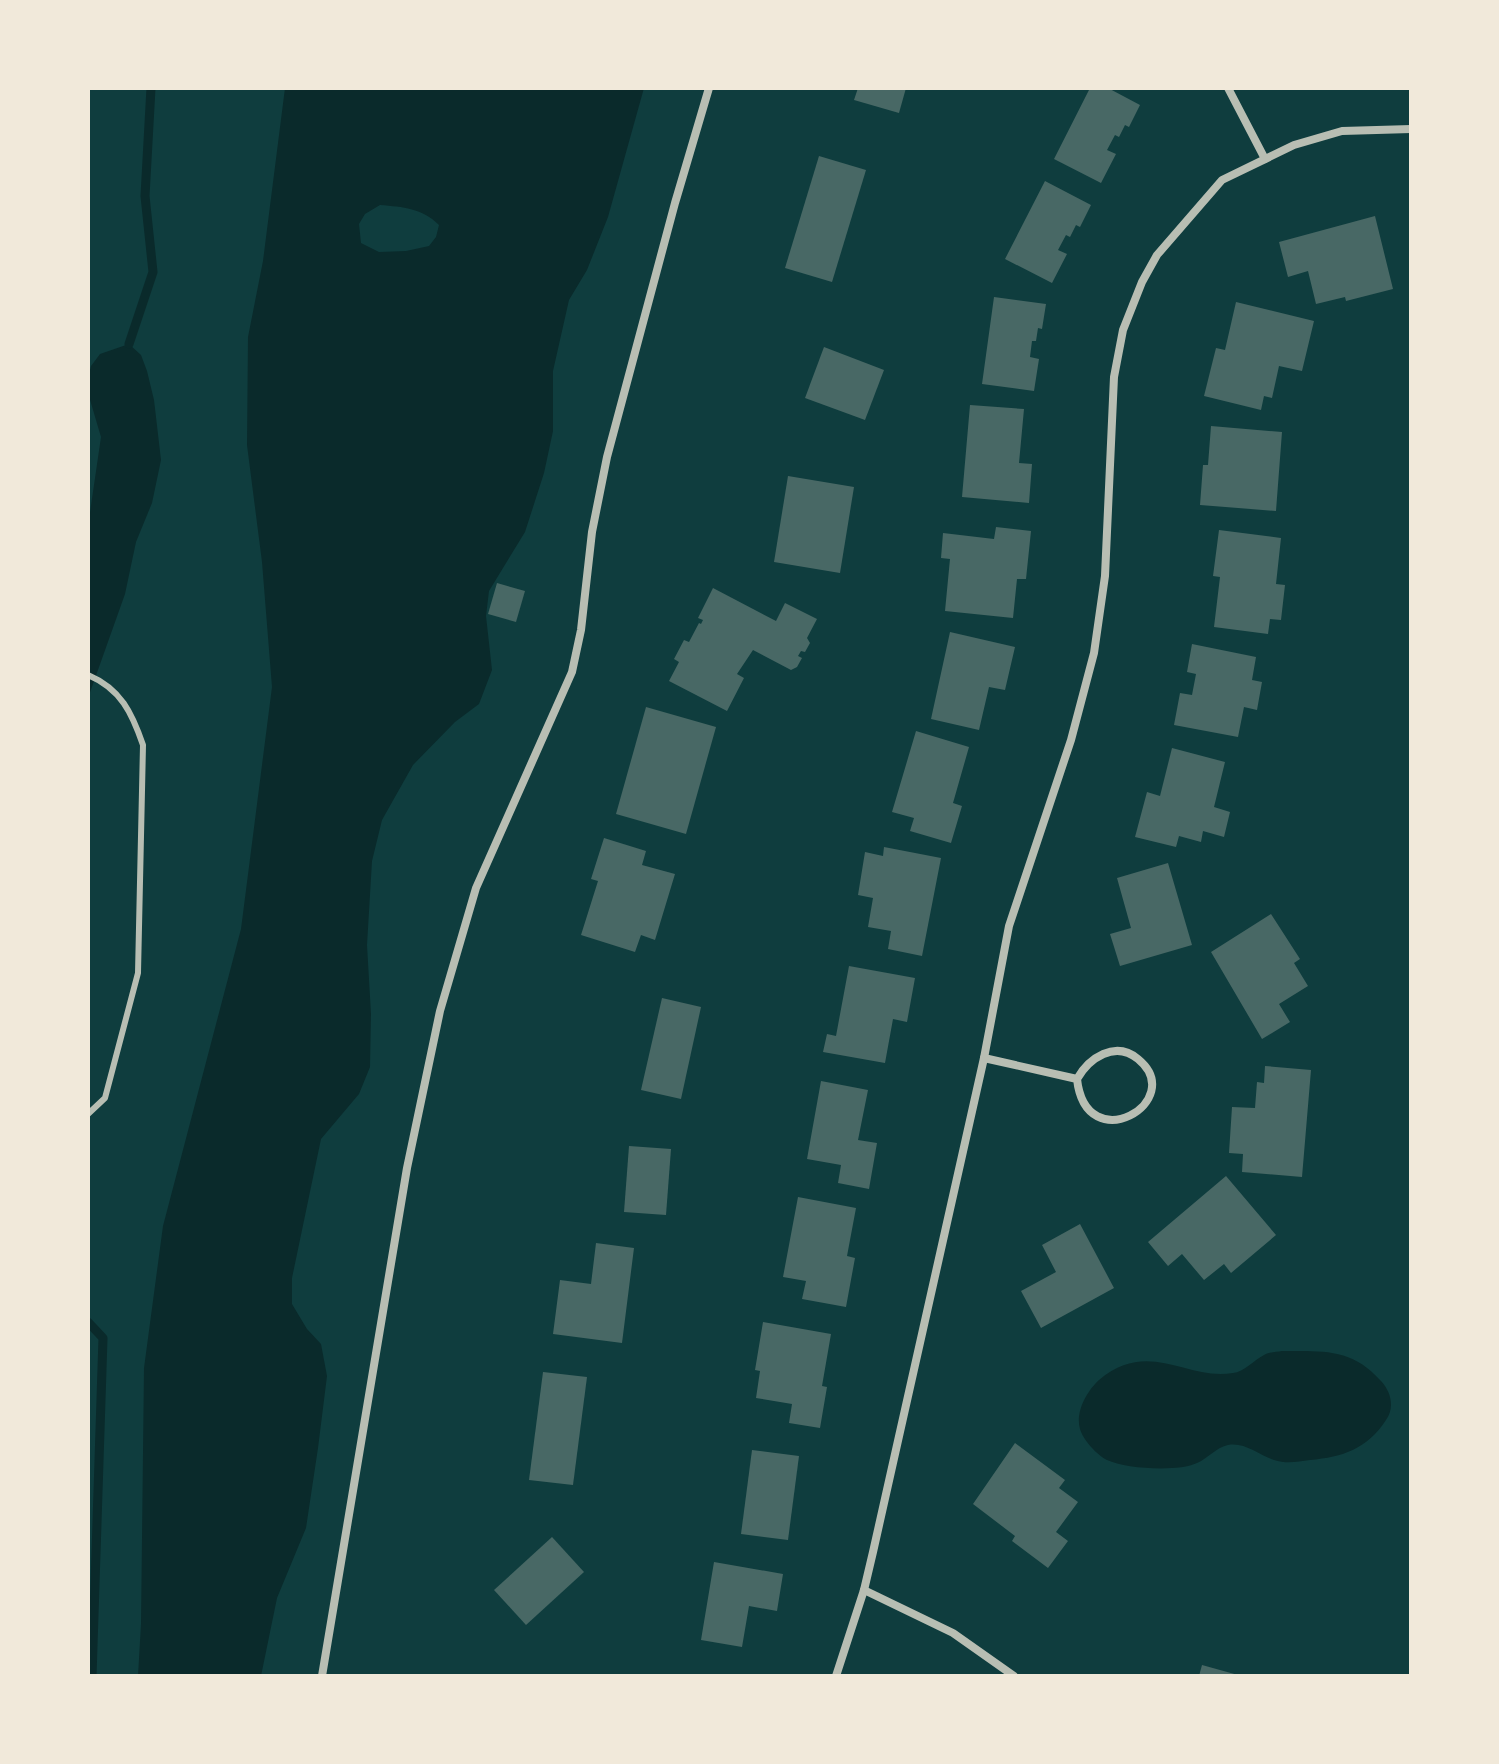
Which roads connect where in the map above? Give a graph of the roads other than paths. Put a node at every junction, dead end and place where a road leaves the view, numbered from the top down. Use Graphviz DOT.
graph roads {
  1 [pos="709,88"];
  2 [pos="1228,88"];
  3 [pos="1411,129"];
  4 [pos="1265,159"];
  5 [pos="88,675"];
  6 [pos="984,1058"];
  7 [pos="1077,1079"];
  8 [pos="88,1114"];
  9 [pos="864,1590"];
  10 [pos="322,1676"];
  11 [pos="836,1676"];
  12 [pos="1014,1676"];
  1 -- 10 [label="street"];
  2 -- 4 [label="street"];
  3 -- 4 [label="street"];
  4 -- 6 [label="street"];
  5 -- 8 [label="lane"];
  6 -- 7 [label="street"];
  6 -- 9 [label="street"];
  7 -- 7 [label="street"];
  9 -- 11 [label="street"];
  9 -- 12 [label="street"];
}
